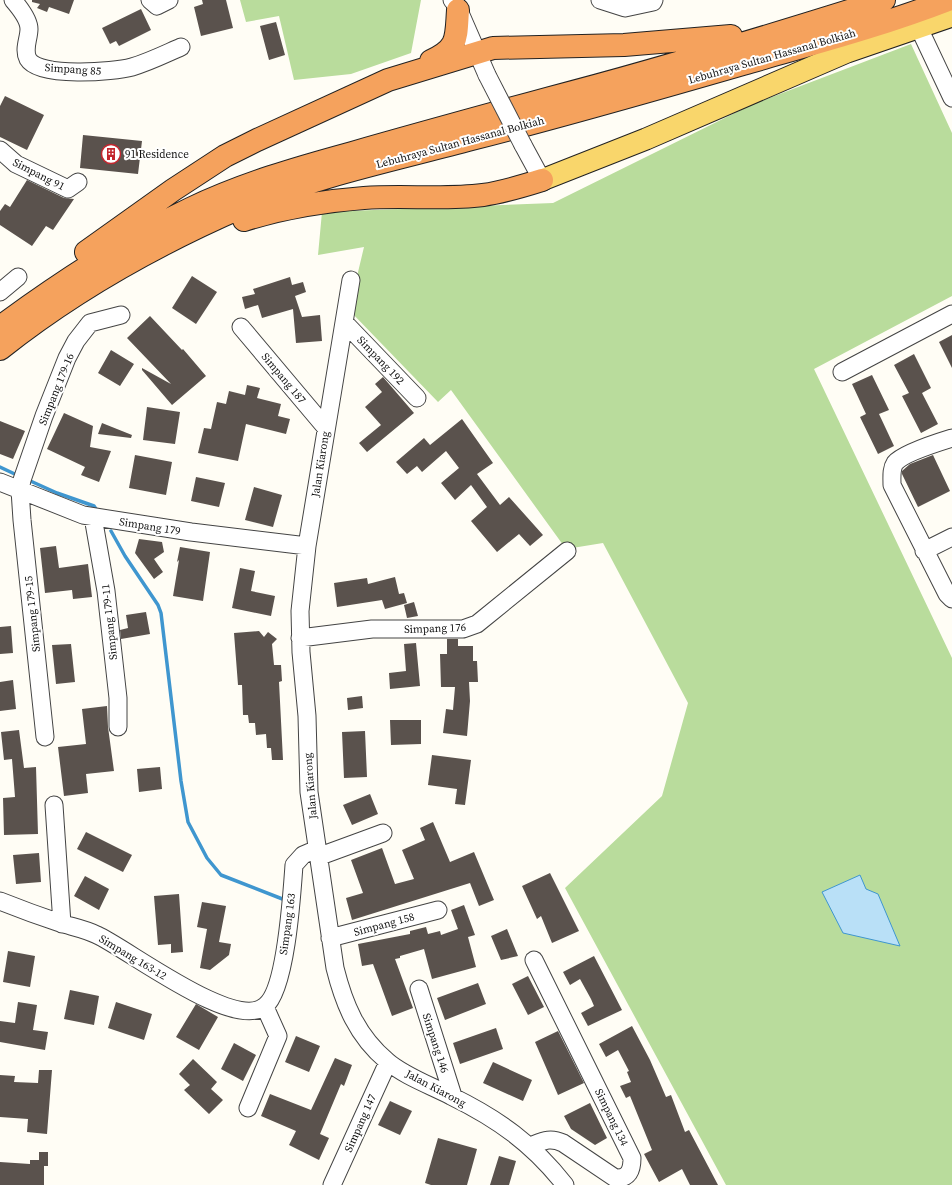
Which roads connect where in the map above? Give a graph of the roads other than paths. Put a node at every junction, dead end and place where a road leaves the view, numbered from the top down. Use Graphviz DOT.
graph roads {
  1 [pos="5,0"];
  2 [pos="13,0"];
  3 [pos="150,0"];
  4 [pos="169,0"];
  5 [pos="600,0"];
  6 [pos="654,0"];
  7 [pos="884,0"];
  8 [pos="948,0"];
  9 [pos="458,3"];
  10 [pos="0,5"];
  11 [pos="952,16"];
  12 [pos="919,28"];
  13 [pos="785,30"];
  14 [pos="180,47"];
  15 [pos="476,52"];
  16 [pos="388,80"];
  17 [pos="952,98"];
  18 [pos="0,150"];
  19 [pos="542,180"];
  20 [pos="78,182"];
  21 [pos="107,276"];
  22 [pos="18,277"];
  23 [pos="351,280"];
  24 [pos="0,292"];
  25 [pos="952,314"];
  26 [pos="121,316"];
  27 [pos="344,322"];
  28 [pos="0,326"];
  29 [pos="241,327"];
  30 [pos="0,349"];
  31 [pos="842,372"];
  32 [pos="417,398"];
  33 [pos="326,428"];
  34 [pos="952,438"];
  35 [pos="0,482"];
  36 [pos="20,490"];
  37 [pos="93,517"];
  38 [pos="952,537"];
  39 [pos="307,546"];
  40 [pos="567,551"];
  41 [pos="924,551"];
  42 [pos="952,599"];
  43 [pos="300,638"];
  44 [pos="118,727"];
  45 [pos="45,738"];
  46 [pos="54,805"];
  47 [pos="383,833"];
  48 [pos="317,853"];
  49 [pos="0,901"];
  50 [pos="438,910"];
  51 [pos="62,924"];
  52 [pos="330,938"];
  53 [pos="534,960"];
  54 [pos="419,989"];
  55 [pos="265,1007"];
  56 [pos="388,1062"];
  57 [pos="453,1096"];
  58 [pos="248,1108"];
  59 [pos="530,1146"];
  60 [pos="332,1185"];
  61 [pos="565,1185"];
  1 -- 10 [label="street"];
  2 -- 14 [label="street, Simpang 85"];
  3 -- 4 [label="street"];
  5 -- 6 [label="street"];
  7 -- 13 [label="highway, Lebuhraya Sultan Hassanal Bolkiah"];
  8 -- 21 [label="highway, Lebuhraya Sultan Hassanal Bolkiah"];
  9 -- 15 [label="street"];
  9 -- 16 [label="highway"];
  11 -- 12 [label="main road"];
  12 -- 17 [label="street"];
  12 -- 19 [label="main road"];
  13 -- 15 [label="highway"];
  13 -- 28 [label="highway, Lebuhraya Sultan Hassanal Bolkiah"];
  15 -- 16 [label="highway"];
  15 -- 19 [label="street, bridge"];
  16 -- 28 [label="highway"];
  18 -- 20 [label="street, Simpang 91"];
  19 -- 21 [label="highway"];
  21 -- 30 [label="highway, Lebuhraya Sultan Hassanal Bolkiah"];
  22 -- 24 [label="street"];
  23 -- 27 [label="street, Jalan Kiarong"];
  25 -- 31 [label="street"];
  26 -- 36 [label="street, Simpang 179-16"];
  27 -- 32 [label="street, Simpang 192"];
  27 -- 33 [label="street, Jalan Kiarong"];
  29 -- 33 [label="street, Simpang 187"];
  33 -- 39 [label="street, Jalan Kiarong"];
  34 -- 41 [label="street"];
  35 -- 36 [label="street, Simpang 179"];
  36 -- 37 [label="street, Simpang 179"];
  36 -- 45 [label="street, Simpang 179-15"];
  37 -- 39 [label="street, Simpang 179"];
  37 -- 44 [label="street, Simpang 179-11"];
  38 -- 41 [label="street"];
  39 -- 43 [label="street, Jalan Kiarong"];
  40 -- 43 [label="street, Simpang 176"];
  41 -- 42 [label="street"];
  43 -- 48 [label="street, Jalan Kiarong"];
  46 -- 51 [label="street"];
  47 -- 48 [label="street, Simpang 163"];
  48 -- 52 [label="street, Jalan Kiarong"];
  48 -- 55 [label="street, Simpang 163"];
  49 -- 51 [label="street, Simpang 163-12"];
  50 -- 52 [label="street, Simpang 158"];
  51 -- 55 [label="street, Simpang 163-12"];
  52 -- 56 [label="street, Jalan Kiarong"];
  53 -- 59 [label="street, Simpang 134"];
  54 -- 57 [label="street, Simpang 146"];
  55 -- 58 [label="street"];
  56 -- 57 [label="street, Jalan Kiarong"];
  56 -- 60 [label="street, Simpang 147"];
  57 -- 59 [label="street, Jalan Kiarong"];
  59 -- 61 [label="street, Jalan Kiarong"];
}
